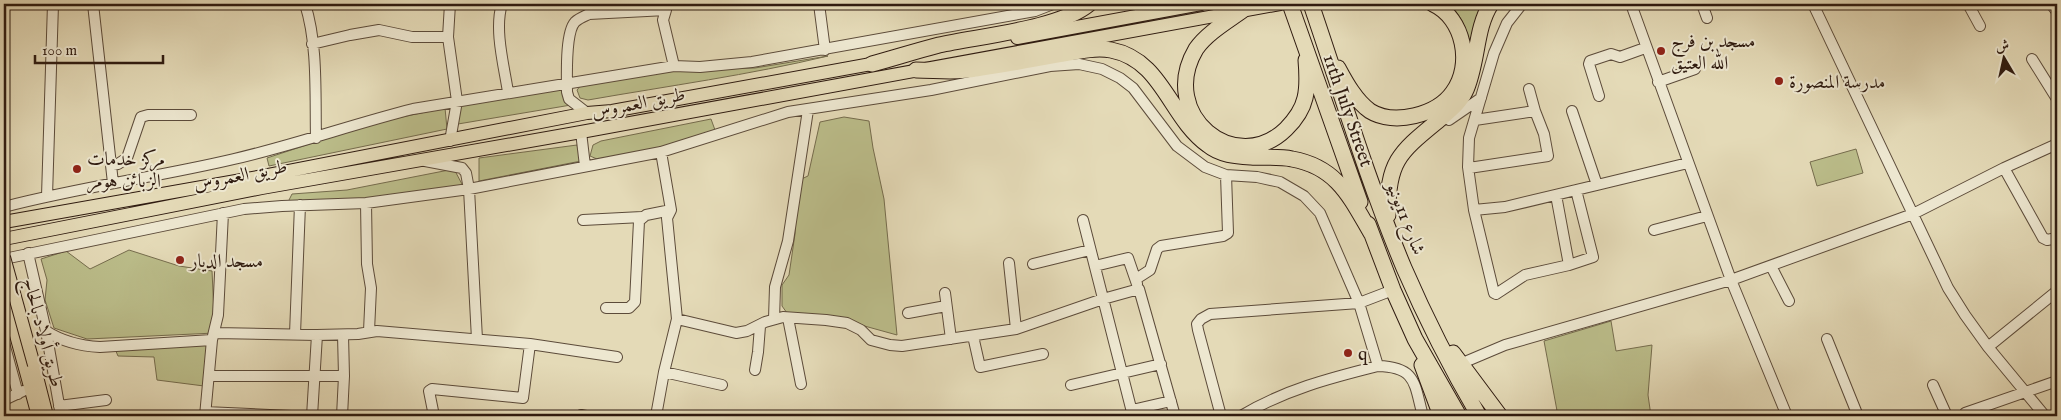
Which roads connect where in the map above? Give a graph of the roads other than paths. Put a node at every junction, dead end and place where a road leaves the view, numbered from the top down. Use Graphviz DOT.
graph roads {
  1 [pos="53,4"];
  2 [pos="94,4"];
  3 [pos="305,4"];
  4 [pos="450,4"];
  5 [pos="502,4"];
  6 [pos="820,4"];
  7 [pos="1053,4"];
  8 [pos="1089,4"];
  9 [pos="1201,4"];
  10 [pos="1280,4"];
  11 [pos="1290,4"];
  12 [pos="1310,4"];
  13 [pos="1433,4"];
  14 [pos="1491,4"];
  15 [pos="1522,4"];
  16 [pos="1631,4"];
  17 [pos="1702,4"];
  18 [pos="1813,4"];
  19 [pos="1968,4"];
  20 [pos="2051,4"];
  21 [pos="667,7"];
  22 [pos="1034,8"];
  23 [pos="1243,10"];
  24 [pos="2057,12"];
  25 [pos="1707,18"];
  26 [pos="1980,26"];
  27 [pos="448,37"];
  28 [pos="1303,39"];
  29 [pos="312,44"];
  30 [pos="1324,44"];
  31 [pos="1645,48"];
  32 [pos="825,50"];
  33 [pos="2032,59"];
  34 [pos="872,64"];
  35 [pos="674,66"];
  36 [pos="1695,69"];
  37 [pos="916,70"];
  38 [pos="1658,82"];
  39 [pos="567,83"];
  40 [pos="1529,89"];
  41 [pos="508,92"];
  42 [pos="1599,96"];
  43 [pos="1481,98"];
  44 [pos="2057,98"];
  45 [pos="457,101"];
  46 [pos="808,110"];
  47 [pos="1535,111"];
  48 [pos="1572,111"];
  49 [pos="587,114"];
  50 [pos="190,115"];
  51 [pos="1475,120"];
  52 [pos="581,132"];
  53 [pos="316,138"];
  54 [pos="450,141"];
  55 [pos="2057,144"];
  56 [pos="662,152"];
  57 [pos="422,160"];
  58 [pos="1688,163"];
  59 [pos="111,165"];
  60 [pos="585,166"];
  61 [pos="1468,168"];
  62 [pos="2004,168"];
  63 [pos="1226,174"];
  64 [pos="113,183"];
  65 [pos="1597,185"];
  66 [pos="469,189"];
  67 [pos="1387,190"];
  68 [pos="1576,190"];
  69 [pos="1556,195"];
  70 [pos="46,196"];
  71 [pos="366,203"];
  72 [pos="300,205"];
  73 [pos="4,206"];
  74 [pos="671,210"];
  75 [pos="1474,210"];
  76 [pos="223,214"];
  77 [pos="1913,214"];
  78 [pos="1707,216"];
  79 [pos="642,217"];
  80 [pos="584,220"];
  81 [pos="1083,220"];
  82 [pos="4,222"];
  83 [pos="1388,226"];
  84 [pos="1654,230"];
  85 [pos="1371,233"];
  86 [pos="2057,238"];
  87 [pos="4,239"];
  88 [pos="1090,250"];
  89 [pos="28,253"];
  90 [pos="4,258"];
  91 [pos="1009,263"];
  92 [pos="1033,264"];
  93 [pos="1569,265"];
  94 [pos="1095,266"];
  95 [pos="1771,266"];
  96 [pos="1731,280"];
  97 [pos="1138,284"];
  98 [pos="1393,290"];
  99 [pos="4,291"];
  100 [pos="2057,292"];
  101 [pos="945,293"];
  102 [pos="1103,299"];
  103 [pos="1789,301"];
  104 [pos="1359,303"];
  105 [pos="946,306"];
  106 [pos="606,308"];
  107 [pos="1423,311"];
  108 [pos="908,313"];
  109 [pos="788,318"];
  110 [pos="774,319"];
  111 [pos="677,320"];
  112 [pos="760,326"];
  113 [pos="1016,329"];
  114 [pos="46,331"];
  115 [pos="369,331"];
  116 [pos="295,334"];
  117 [pos="318,335"];
  118 [pos="343,335"];
  119 [pos="214,336"];
  120 [pos="973,336"];
  121 [pos="477,339"];
  122 [pos="952,339"];
  123 [pos="1415,339"];
  124 [pos="1827,339"];
  125 [pos="4,343"];
  126 [pos="530,344"];
  127 [pos="1988,347"];
  128 [pos="1043,354"];
  129 [pos="617,357"];
  130 [pos="6,361"];
  131 [pos="1161,364"];
  132 [pos="1460,364"];
  133 [pos="30,366"];
  134 [pos="1378,366"];
  135 [pos="755,370"];
  136 [pos="664,372"];
  137 [pos="1122,373"];
  138 [pos="210,376"];
  139 [pos="314,376"];
  140 [pos="344,376"];
  141 [pos="2057,382"];
  142 [pos="801,384"];
  143 [pos="722,385"];
  144 [pos="1933,385"];
  145 [pos="1071,386"];
  146 [pos="30,388"];
  147 [pos="2024,392"];
  148 [pos="18,394"];
  149 [pos="4,400"];
  150 [pos="106,400"];
  151 [pos="1171,401"];
  152 [pos="60,411"];
  153 [pos="1133,413"];
  154 [pos="205,414"];
  155 [pos="1965,414"];
  156 [pos="38,416"];
  157 [pos="47,416"];
  158 [pos="291,416"];
  159 [pos="312,416"];
  160 [pos="342,416"];
  161 [pos="434,416"];
  162 [pos="656,416"];
  163 [pos="1176,416"];
  164 [pos="1221,416"];
  165 [pos="1244,416"];
  166 [pos="1423,416"];
  167 [pos="1440,416"];
  168 [pos="1459,416"];
  169 [pos="1479,416"];
  170 [pos="1500,416"];
  171 [pos="1785,416"];
  172 [pos="1858,416"];
  173 [pos="1947,416"];
  174 [pos="2045,416"];
  1 -- 70 [label="street"];
  2 -- 59 [label="street"];
  3 -- 29 [label="street"];
  4 -- 27 [label="street"];
  5 -- 41 [label="street"];
  6 -- 32 [label="street"];
  7 -- 22 [label="street"];
  8 -- 34 [label="highway"];
  9 -- 34 [label="main road, طريق العمروس"];
  10 -- 23 [label="main road, طريق العمروس"];
  11 -- 28 [label="highway"];
  12 -- 30 [label="highway, شارع 11يونيو"];
  13 -- 30 [label="highway"];
  14 -- 67 [label="highway"];
  15 -- 43 [label="street"];
  16 -- 31 [label="street"];
  17 -- 25 [label="street"];
  18 -- 77 [label="street"];
  19 -- 26 [label="street"];
  20 -- 24 [label="street"];
  21 -- 35 [label="street"];
  21 -- 39 [label="street"];
  22 -- 32 [label="street"];
  23 -- 28 [label="highway"];
  23 -- 37 [label="main road, طريق العمروس"];
  27 -- 29 [label="street"];
  27 -- 45 [label="street"];
  28 -- 85 [label="highway, 11th July Street"];
  29 -- 53 [label="street"];
  30 -- 83 [label="highway, شارع 11يونيو"];
  31 -- 38 [label="street"];
  31 -- 42 [label="street"];
  32 -- 35 [label="street"];
  33 -- 44 [label="street"];
  34 -- 49 [label="main road, طريق العمروس"];
  35 -- 39 [label="street"];
  36 -- 38 [label="street"];
  37 -- 52 [label="main road, طريق العمروس"];
  37 -- 85 [label="highway"];
  38 -- 58 [label="street"];
  39 -- 41 [label="street"];
  39 -- 49 [label="street"];
  40 -- 47 [label="street"];
  41 -- 45 [label="street"];
  43 -- 51 [label="street"];
  43 -- 67 [label="street"];
  45 -- 53 [label="street"];
  45 -- 54 [label="street"];
  46 -- 56 [label="street"];
  46 -- 63 [label="street"];
  46 -- 110 [label="street"];
  47 -- 51 [label="street"];
  47 -- 61 [label="street"];
  48 -- 65 [label="street"];
  49 -- 54 [label="main road, طريق العمروس"];
  50 -- 59 [label="street"];
  51 -- 61 [label="street"];
  52 -- 57 [label="main road, طريق العمروس"];
  52 -- 60 [label="street"];
  53 -- 64 [label="street"];
  54 -- 82 [label="main road, طريق العمروس"];
  55 -- 62 [label="street"];
  56 -- 60 [label="street"];
  56 -- 74 [label="street"];
  57 -- 66 [label="street"];
  57 -- 87 [label="main road, طريق العمروس"];
  58 -- 65 [label="street"];
  58 -- 78 [label="street"];
  59 -- 64 [label="street"];
  60 -- 66 [label="street"];
  61 -- 75 [label="street"];
  62 -- 77 [label="street"];
  62 -- 86 [label="street"];
  63 -- 97 [label="street"];
  63 -- 104 [label="street"];
  64 -- 70 [label="street"];
  65 -- 68 [label="street"];
  66 -- 71 [label="street"];
  66 -- 121 [label="street"];
  67 -- 83 [label="highway"];
  68 -- 69 [label="street"];
  68 -- 93 [label="street"];
  69 -- 75 [label="street"];
  69 -- 93 [label="street"];
  70 -- 73 [label="street"];
  71 -- 72 [label="street"];
  71 -- 115 [label="street"];
  72 -- 76 [label="street"];
  72 -- 116 [label="street"];
  74 -- 79 [label="street"];
  74 -- 111 [label="street"];
  75 -- 93 [label="street"];
  76 -- 89 [label="street"];
  76 -- 119 [label="street"];
  77 -- 95 [label="street"];
  77 -- 127 [label="street"];
  78 -- 84 [label="street"];
  78 -- 96 [label="street"];
  79 -- 80 [label="street"];
  79 -- 106 [label="street"];
  81 -- 88 [label="street"];
  83 -- 107 [label="highway, شارع 11يونيو"];
  85 -- 98 [label="highway, 11th July Street"];
  88 -- 92 [label="street"];
  88 -- 94 [label="street"];
  89 -- 90 [label="street"];
  89 -- 114 [label="street"];
  90 -- 133 [label="main road, طريق أولاد بالحاج, bridge"];
  91 -- 113 [label="street"];
  94 -- 97 [label="street"];
  94 -- 102 [label="street"];
  95 -- 96 [label="street"];
  95 -- 103 [label="street"];
  96 -- 132 [label="street"];
  96 -- 171 [label="street"];
  97 -- 102 [label="street"];
  97 -- 131 [label="street"];
  98 -- 104 [label="street"];
  98 -- 123 [label="highway, 11th July Street"];
  99 -- 133 [label="main road, طريق أولاد بالحاج"];
  100 -- 127 [label="street"];
  101 -- 105 [label="street"];
  102 -- 113 [label="street"];
  102 -- 137 [label="street"];
  104 -- 134 [label="street"];
  104 -- 164 [label="street"];
  105 -- 108 [label="street"];
  105 -- 122 [label="street"];
  107 -- 132 [label="highway"];
  107 -- 169 [label="highway, شارع 11يونيو"];
  109 -- 110 [label="street"];
  109 -- 122 [label="street"];
  109 -- 142 [label="street"];
  110 -- 112 [label="street"];
  111 -- 112 [label="street"];
  111 -- 136 [label="street"];
  112 -- 135 [label="street"];
  113 -- 120 [label="street"];
  114 -- 119 [label="street"];
  114 -- 152 [label="street"];
  115 -- 118 [label="street"];
  115 -- 121 [label="street"];
  116 -- 117 [label="street"];
  116 -- 119 [label="street"];
  117 -- 118 [label="street"];
  117 -- 139 [label="street"];
  118 -- 140 [label="street"];
  119 -- 138 [label="street"];
  120 -- 122 [label="street"];
  120 -- 128 [label="street"];
  121 -- 126 [label="street"];
  123 -- 167 [label="highway"];
  123 -- 168 [label="highway, 11th July Street"];
  124 -- 172 [label="street"];
  125 -- 130 [label="street"];
  126 -- 129 [label="street"];
  126 -- 161 [label="street"];
  127 -- 147 [label="street"];
  130 -- 148 [label="street"];
  131 -- 137 [label="street"];
  131 -- 151 [label="street"];
  132 -- 170 [label="highway"];
  133 -- 146 [label="main road, طريق أولاد بالحاج"];
  133 -- 157 [label="main road, طريق أولاد بالحاج"];
  134 -- 165 [label="street"];
  134 -- 166 [label="street"];
  136 -- 143 [label="street"];
  136 -- 162 [label="street"];
  137 -- 145 [label="street"];
  137 -- 153 [label="street"];
  138 -- 139 [label="street"];
  138 -- 154 [label="street"];
  139 -- 140 [label="street"];
  139 -- 159 [label="street"];
  140 -- 160 [label="street"];
  141 -- 147 [label="street"];
  144 -- 173 [label="street"];
  146 -- 148 [label="street"];
  146 -- 156 [label="main road, طريق أولاد بالحاج"];
  147 -- 155 [label="street"];
  147 -- 174 [label="street"];
  148 -- 149 [label="street"];
  150 -- 152 [label="street"];
  151 -- 153 [label="street"];
  151 -- 163 [label="street"];
  154 -- 158 [label="street"];
}
